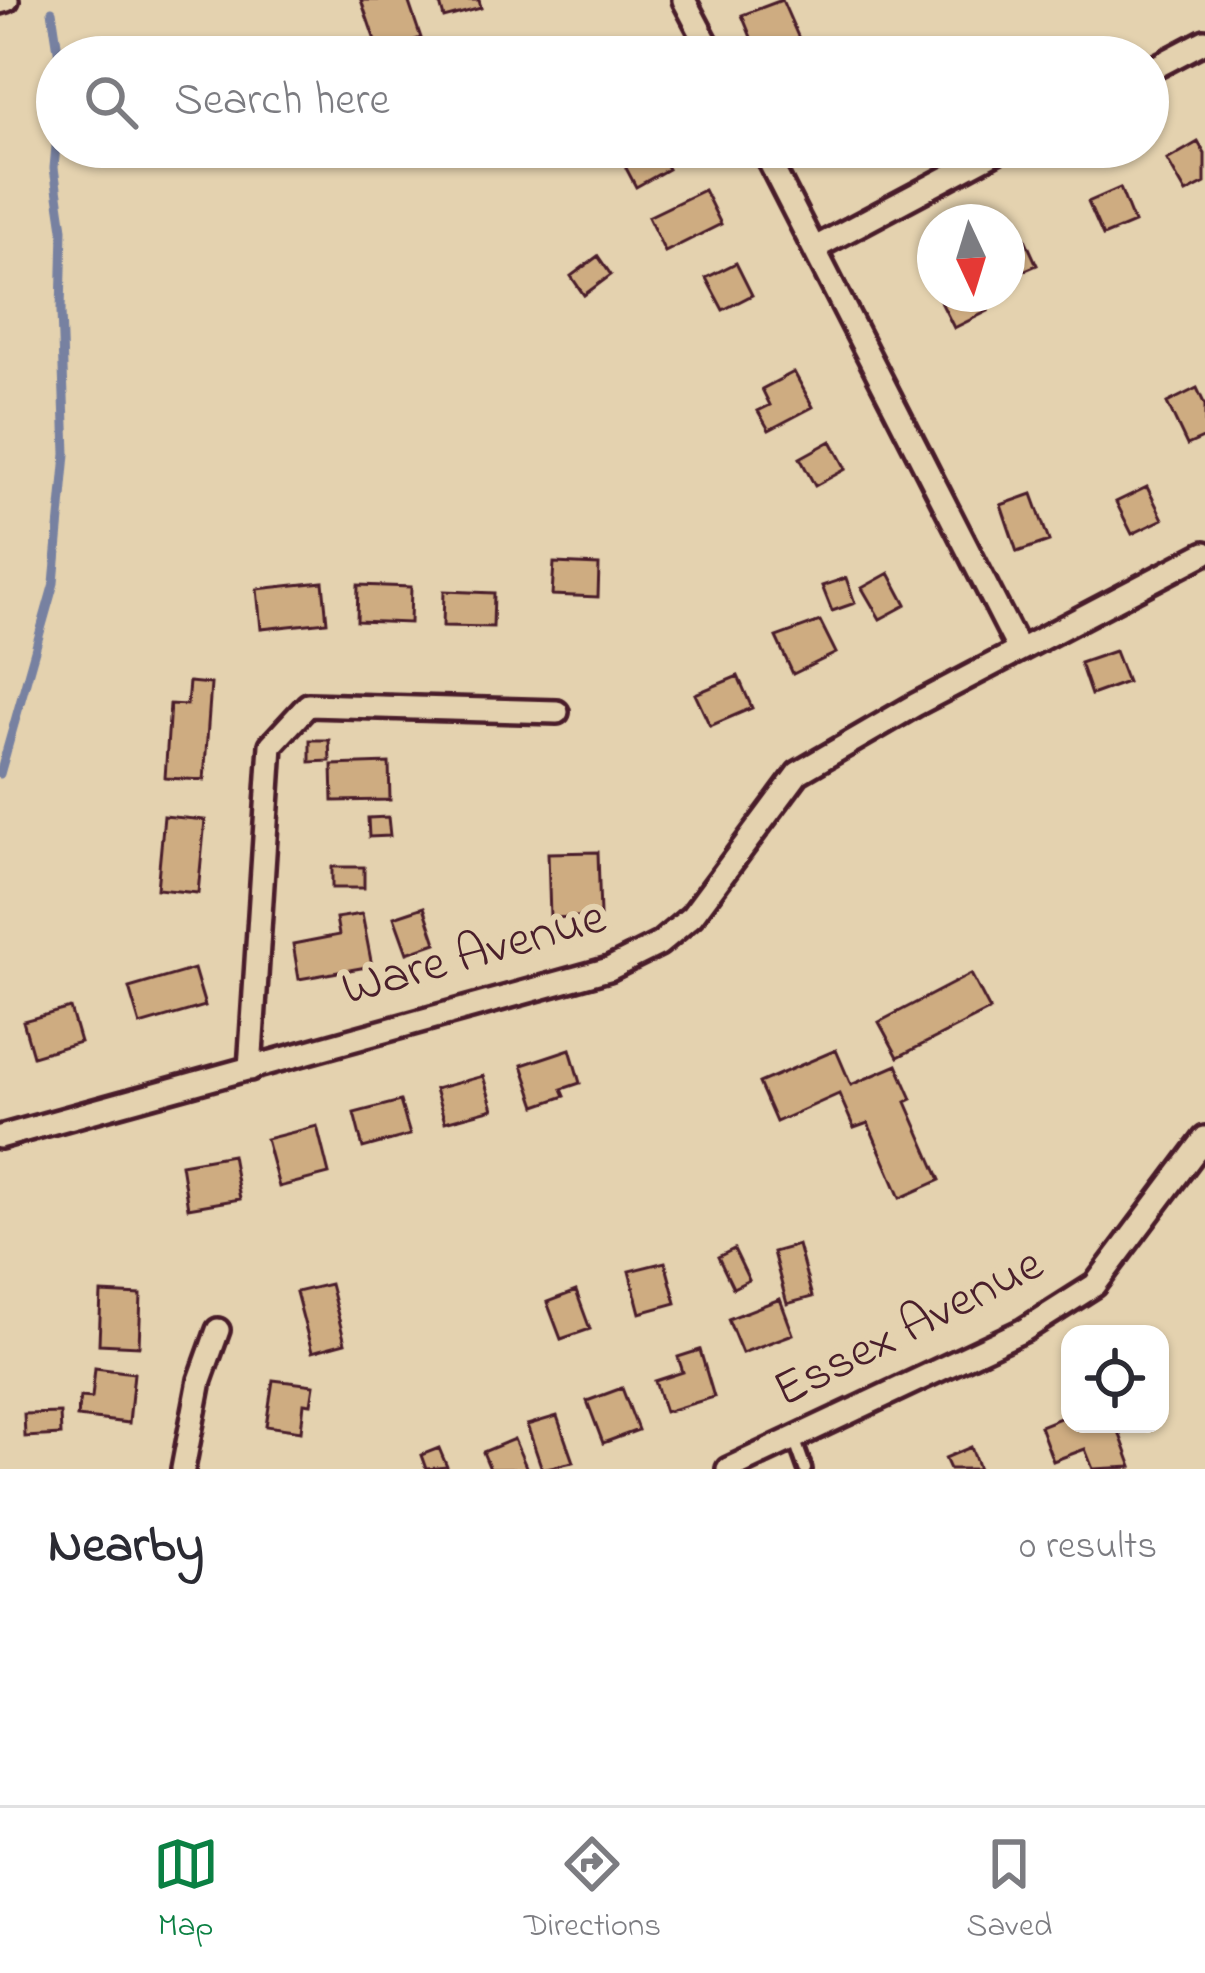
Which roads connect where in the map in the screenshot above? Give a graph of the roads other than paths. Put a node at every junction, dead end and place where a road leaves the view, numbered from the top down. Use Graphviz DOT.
graph roads {
  1 [pos="684,0"];
  2 [pos="703,36"];
  3 [pos="1205,41"];
  4 [pos="1169,60"];
  5 [pos="773,168"];
  6 [pos="965,168"];
  7 [pos="815,248"];
  8 [pos="1205,553"];
  9 [pos="1019,650"];
  10 [pos="557,712"];
  11 [pos="250,1069"];
  12 [pos="0,1136"];
  13 [pos="1205,1138"];
  14 [pos="218,1330"];
  15 [pos="794,1438"];
  16 [pos="183,1469"];
  17 [pos="728,1469"];
  18 [pos="805,1469"];
  1 -- 2 [label="street"];
  3 -- 4 [label="street"];
  5 -- 7 [label="street"];
  6 -- 7 [label="street"];
  7 -- 9 [label="street"];
  8 -- 9 [label="street, Ware Avenue"];
  9 -- 11 [label="street, Ware Avenue"];
  10 -- 11 [label="street"];
  11 -- 12 [label="street, Ware Avenue"];
  13 -- 15 [label="street, Essex Avenue"];
  14 -- 16 [label="street"];
  15 -- 17 [label="street, Essex Avenue"];
  15 -- 18 [label="lane"];
}
